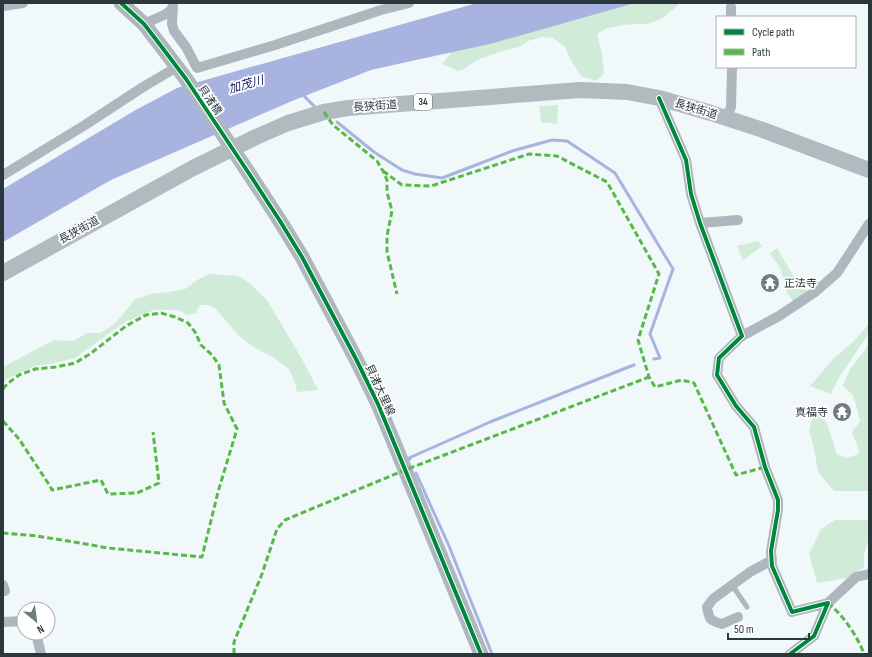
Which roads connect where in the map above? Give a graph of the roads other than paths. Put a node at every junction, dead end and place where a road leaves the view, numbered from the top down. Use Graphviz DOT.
graph roads {
  1 [pos="23,3"];
  2 [pos="121,3"];
  3 [pos="409,3"];
  4 [pos="173,5"];
  5 [pos="3,6"];
  6 [pos="144,24"];
  7 [pos="732,68"];
  8 [pos="179,70"];
  9 [pos="660,98"];
  10 [pos="726,118"];
  11 [pos="228,143"];
  12 [pos="869,170"];
  13 [pos="3,175"];
  14 [pos="738,220"];
  15 [pos="700,223"];
  16 [pos="869,224"];
  17 [pos="3,273"];
  18 [pos="742,336"];
  19 [pos="772,560"];
  20 [pos="869,574"];
  21 [pos="732,585"];
  22 [pos="828,603"];
  23 [pos="747,607"];
  24 [pos="738,617"];
  25 [pos="16,621"];
  26 [pos="3,622"];
  27 [pos="38,641"];
  28 [pos="42,654"];
  29 [pos="481,654"];
  30 [pos="790,654"];
  1 -- 5 [label="street"];
  2 -- 6 [label="street, 貝渚橋"];
  3 -- 4 [label="street"];
  4 -- 6 [label="street"];
  6 -- 8 [label="street, 貝渚橋"];
  7 -- 10 [label="street"];
  8 -- 11 [label="street, 貝渚橋"];
  8 -- 13 [label="street"];
  9 -- 10 [label="main road, 長狭街道 / 34"];
  9 -- 11 [label="main road, 長狭街道 / 34"];
  9 -- 15 [label="street"];
  10 -- 12 [label="main road, 長狭街道 / 34"];
  11 -- 17 [label="main road, 長狭街道 / 34"];
  11 -- 29 [label="street, 貝渚大里線"];
  14 -- 15 [label="street"];
  15 -- 18 [label="street"];
  16 -- 18 [label="street"];
  18 -- 19 [label="street"];
  19 -- 21 [label="street"];
  19 -- 22 [label="street"];
  20 -- 22 [label="street"];
  21 -- 23 [label="lane"];
  21 -- 24 [label="street"];
  22 -- 30 [label="street"];
  25 -- 26 [label="street"];
  27 -- 28 [label="street"];
}
